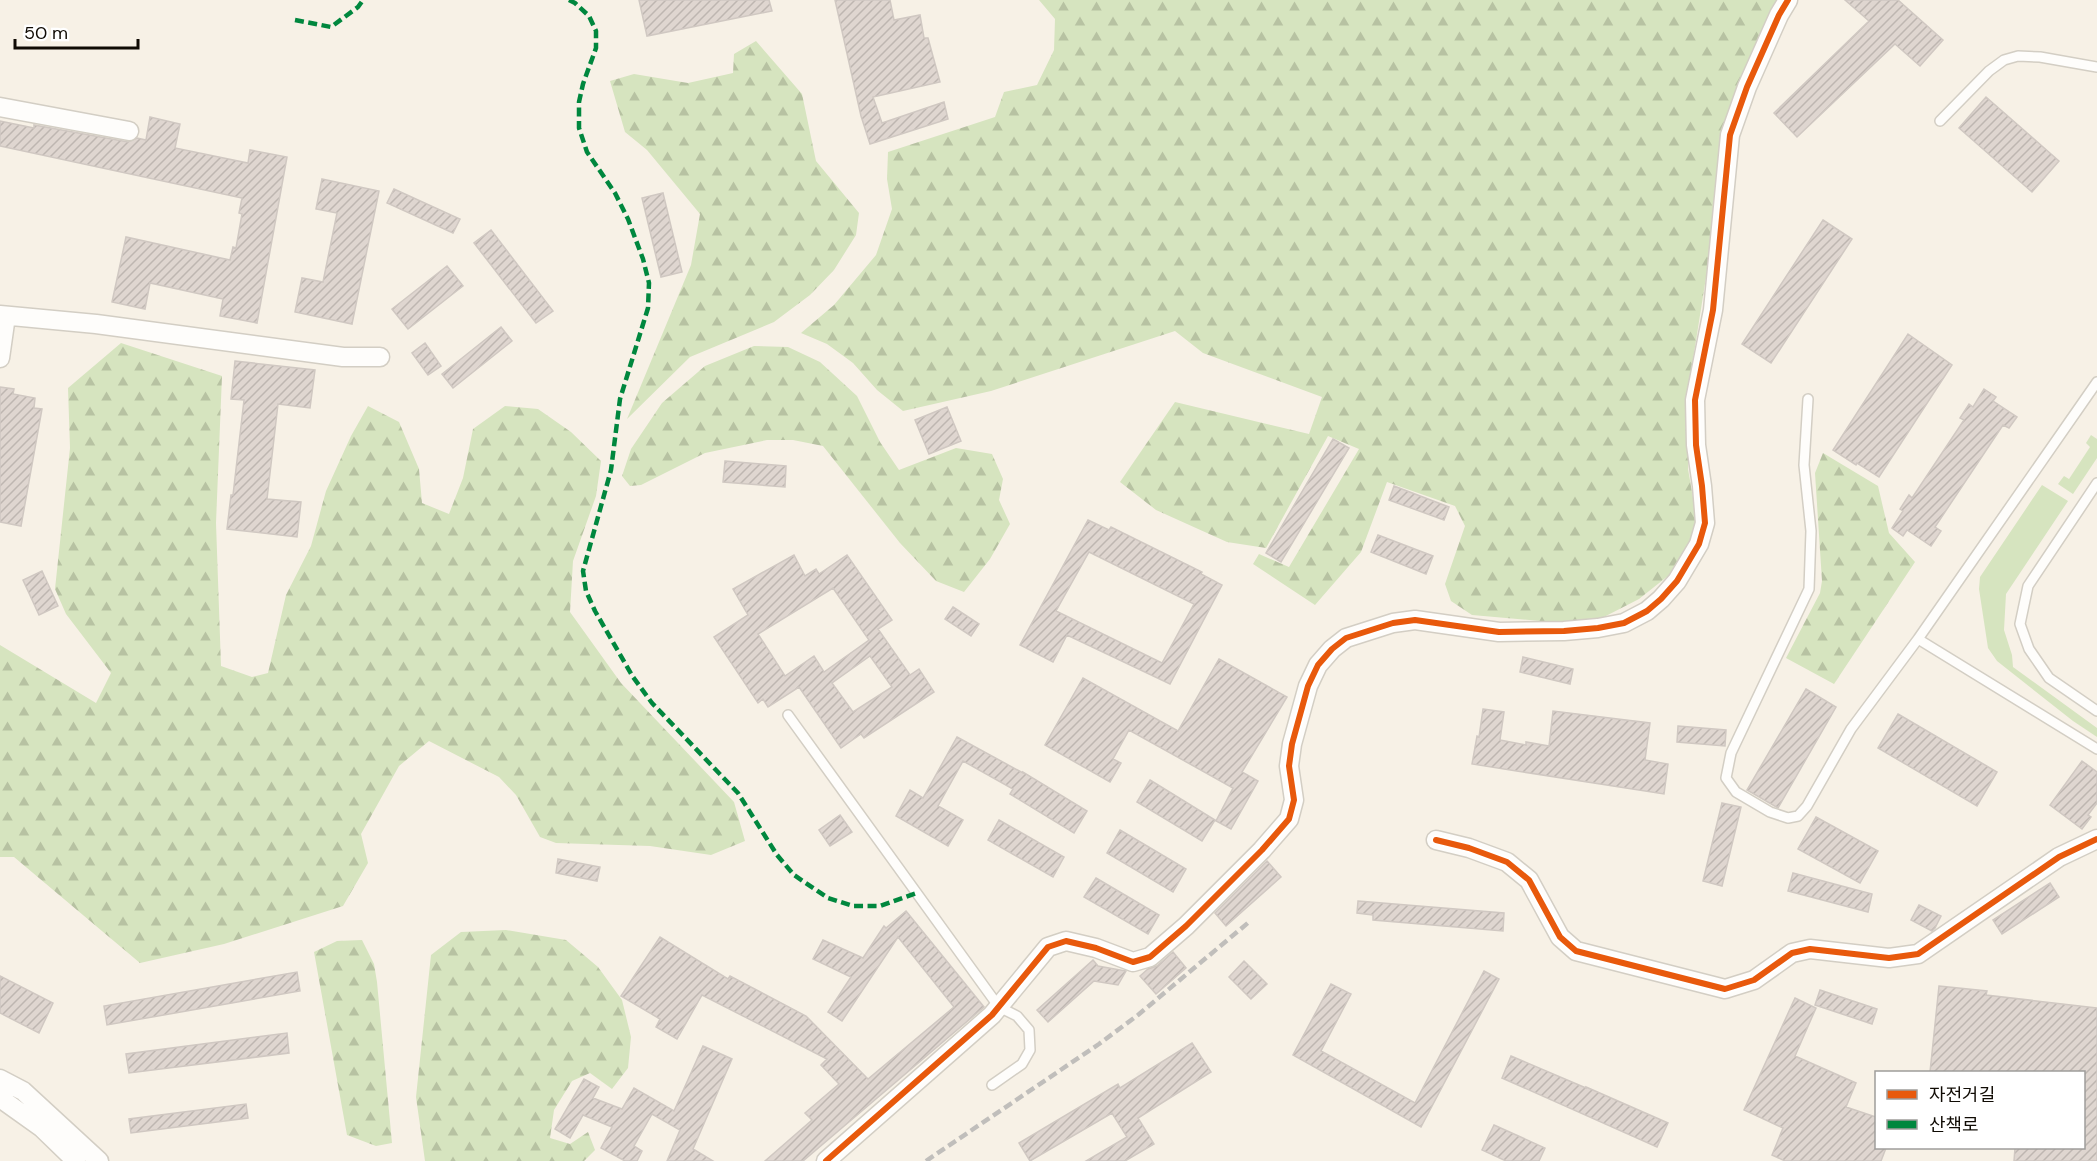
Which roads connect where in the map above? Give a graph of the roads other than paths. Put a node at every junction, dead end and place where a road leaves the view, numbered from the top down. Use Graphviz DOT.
graph roads {
  1 [pos="1788,0"];
  2 [pos="2097,67"];
  3 [pos="0,107"];
  4 [pos="1940,121"];
  5 [pos="129,131"];
  6 [pos="3,316"];
  7 [pos="380,357"];
  8 [pos="0,358"];
  9 [pos="2097,382"];
  10 [pos="1808,399"];
  11 [pos="2097,483"];
  12 [pos="1917,639"];
  13 [pos="2097,711"];
  14 [pos="788,715"];
  15 [pos="2097,749"];
  16 [pos="2097,838"];
  17 [pos="1436,840"];
  18 [pos="999,1007"];
  19 [pos="0,1079"];
  20 [pos="992,1085"];
  21 [pos="0,1098"];
  22 [pos="76,1161"];
  23 [pos="99,1161"];
  24 [pos="826,1161"];
  1 -- 18 [label="street"];
  2 -- 4 [label="lane"];
  3 -- 5 [label="street"];
  6 -- 7 [label="street"];
  6 -- 8 [label="street"];
  9 -- 12 [label="lane"];
  10 -- 12 [label="lane"];
  11 -- 13 [label="lane"];
  12 -- 15 [label="lane"];
  14 -- 18 [label="lane"];
  16 -- 17 [label="street"];
  18 -- 20 [label="lane"];
  18 -- 24 [label="street"];
  19 -- 23 [label="street"];
  21 -- 22 [label="street"];
}
